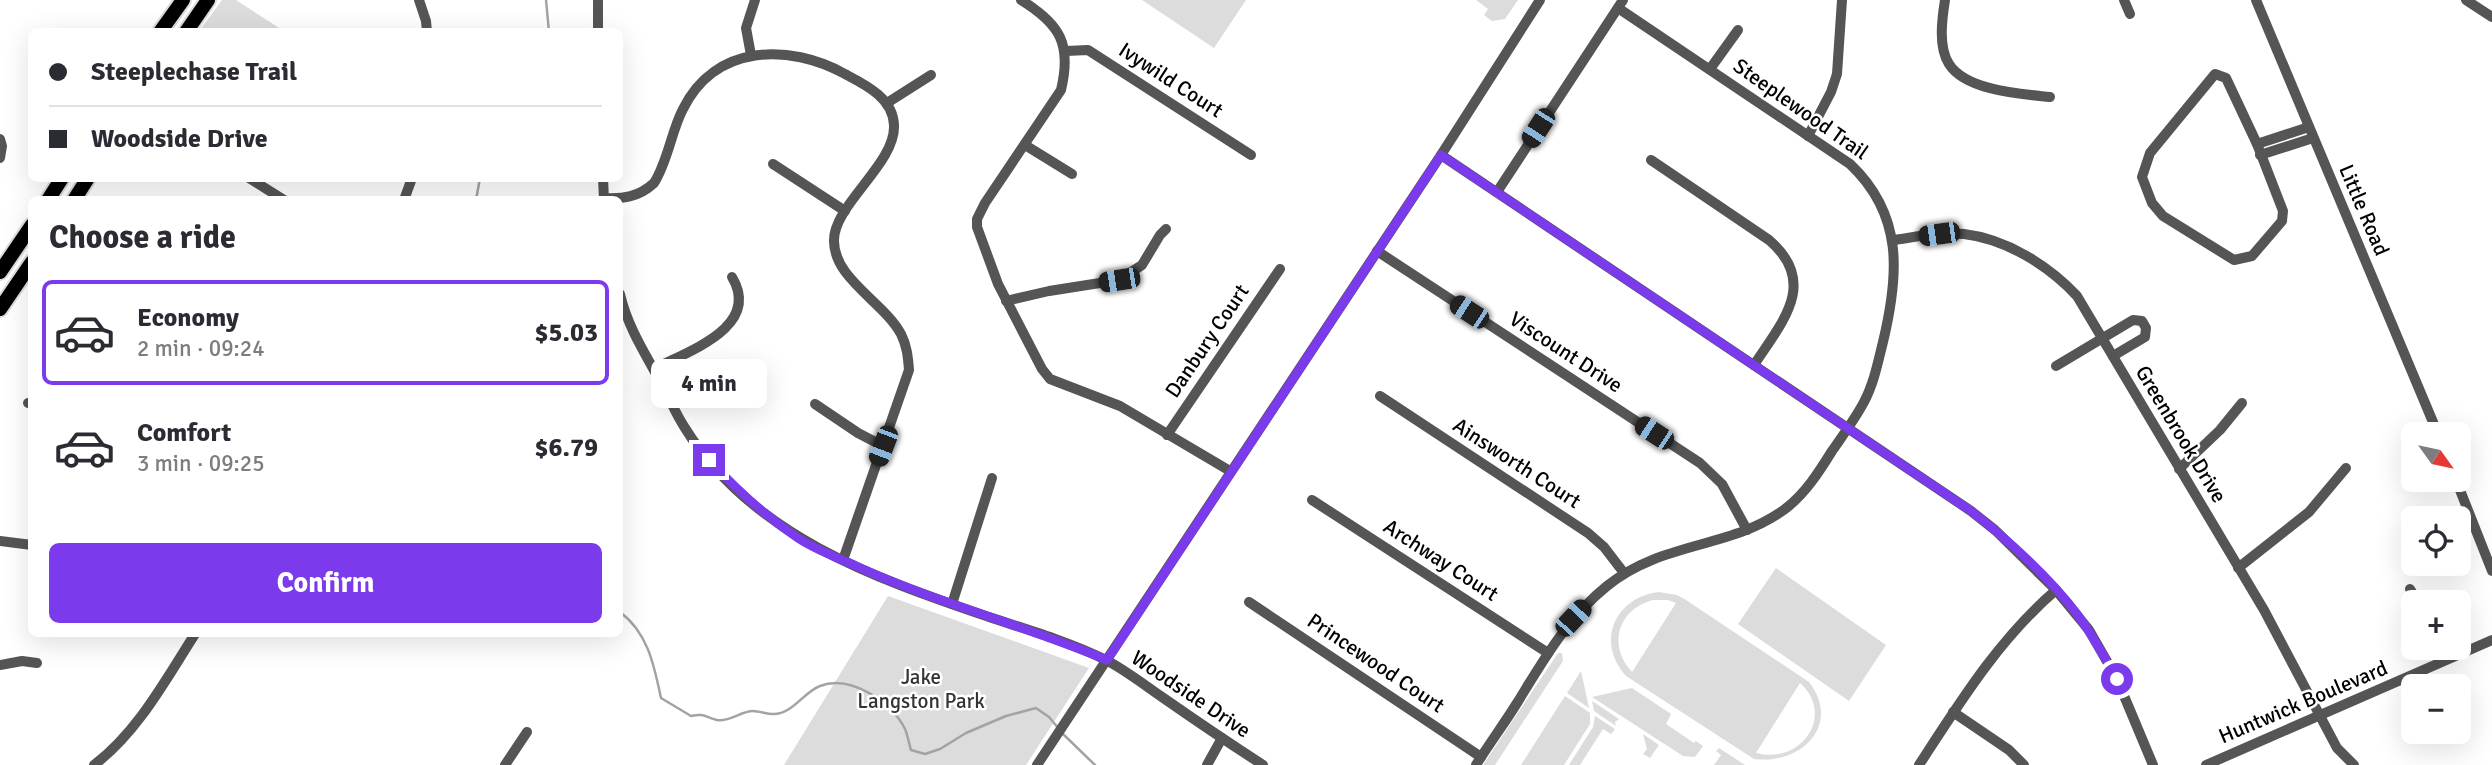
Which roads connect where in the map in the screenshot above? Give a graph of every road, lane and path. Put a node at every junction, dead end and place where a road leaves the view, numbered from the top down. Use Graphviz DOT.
graph roads {
  1 [pos="183,0"];
  2 [pos="208,0"];
  3 [pos="419,0"];
  4 [pos="598,0"];
  5 [pos="755,0"];
  6 [pos="1021,0"];
  7 [pos="1540,0"];
  8 [pos="1842,0"];
  9 [pos="1945,0"];
  10 [pos="2124,0"];
  11 [pos="2256,0"];
  12 [pos="2466,0"];
  13 [pos="1621,4"];
  14 [pos="2130,14"];
  15 [pos="2492,18"];
  16 [pos="163,28"];
  17 [pos="189,28"];
  18 [pos="427,28"];
  19 [pos="598,28"];
  20 [pos="1738,30"];
  21 [pos="1066,51"];
  22 [pos="751,55"];
  23 [pos="1710,69"];
  24 [pos="931,75"];
  25 [pos="2050,97"];
  26 [pos="887,103"];
  27 [pos="2311,133"];
  28 [pos="1808,136"];
  29 [pos="1,140"];
  30 [pos="1025,145"];
  31 [pos="2258,149"];
  32 [pos="1251,155"];
  33 [pos="1441,155"];
  34 [pos="0,158"];
  35 [pos="1651,160"];
  36 [pos="773,164"];
  37 [pos="1072,174"];
  38 [pos="255,182"];
  39 [pos="1497,192"];
  40 [pos="278,196"];
  41 [pos="623,198"];
  42 [pos="845,211"];
  43 [pos="1166,229"];
  44 [pos="28,232"];
  45 [pos="1893,240"];
  46 [pos="1377,251"];
  47 [pos="28,268"];
  48 [pos="1280,269"];
  49 [pos="0,272"];
  50 [pos="732,277"];
  51 [pos="1006,301"];
  52 [pos="623,303"];
  53 [pos="0,309"];
  54 [pos="2101,337"];
  55 [pos="2113,356"];
  56 [pos="1754,365"];
  57 [pos="2056,366"];
  58 [pos="653,369"];
  59 [pos="1380,396"];
  60 [pos="2242,403"];
  61 [pos="815,404"];
  62 [pos="2433,422"];
  63 [pos="1848,429"];
  64 [pos="1167,435"];
  65 [pos="883,446"];
  66 [pos="2346,468"];
  67 [pos="2179,469"];
  68 [pos="1230,471"];
  69 [pos="992,478"];
  70 [pos="2461,492"];
  71 [pos="1312,500"];
  72 [pos="1747,530"];
  73 [pos="0,541"];
  74 [pos="28,544"];
  75 [pos="843,560"];
  76 [pos="2238,568"];
  77 [pos="2492,571"];
  78 [pos="1624,573"];
  79 [pos="2056,590"];
  80 [pos="1249,602"];
  81 [pos="952,604"];
  82 [pos="193,637"];
  83 [pos="2492,640"];
  84 [pos="2471,650"];
  85 [pos="1548,653"];
  86 [pos="1107,660"];
  87 [pos="2448,660"];
  88 [pos="37,663"];
  89 [pos="0,665"];
  90 [pos="1953,712"];
  91 [pos="2320,716"];
  92 [pos="527,732"];
  93 [pos="1222,738"];
  94 [pos="1478,761"];
  95 [pos="94,765"];
  96 [pos="505,765"];
  97 [pos="1037,765"];
  98 [pos="1207,765"];
  99 [pos="1264,765"];
  100 [pos="1919,765"];
  101 [pos="2024,765"];
  102 [pos="2153,765"];
  103 [pos="2206,765"];
  104 [pos="2354,765"];
  1 -- 16 [label="main road"];
  2 -- 17 [label="main road"];
  3 -- 18 [label="street"];
  4 -- 19 [label="street"];
  5 -- 22 [label="street"];
  6 -- 21 [label="street"];
  7 -- 33 [label="street"];
  8 -- 28 [label="street"];
  9 -- 25 [label="street"];
  10 -- 14 [label="street"];
  11 -- 27 [label="street, Little Road"];
  12 -- 15 [label="street"];
  13 -- 23 [label="street, Steeplewood Trail"];
  13 -- 39 [label="street"];
  20 -- 23 [label="street"];
  21 -- 30 [label="street"];
  21 -- 32 [label="street, Ivywild Court"];
  22 -- 26 [label="street"];
  22 -- 41 [label="street"];
  23 -- 28 [label="street, Steeplewood Trail"];
  24 -- 26 [label="street"];
  26 -- 42 [label="street"];
  27 -- 31 [label="street"];
  27 -- 62 [label="street, Little Road"];
  28 -- 45 [label="street, Steeplewood Trail"];
  29 -- 34 [label="street"];
  30 -- 37 [label="street"];
  30 -- 51 [label="street"];
  31 -- 31 [label="street"];
  33 -- 39 [label="street"];
  33 -- 46 [label="street"];
  35 -- 56 [label="street"];
  36 -- 42 [label="street"];
  38 -- 40 [label="street"];
  39 -- 56 [label="street"];
  42 -- 65 [label="street"];
  43 -- 51 [label="street"];
  44 -- 49 [label="main road"];
  45 -- 54 [label="street, Greenbrook Drive"];
  45 -- 63 [label="street, Steeplewood Trail"];
  46 -- 68 [label="street"];
  46 -- 72 [label="street, Viscount Drive"];
  47 -- 53 [label="main road"];
  48 -- 64 [label="street, Danbury Court"];
  50 -- 58 [label="street"];
  51 -- 64 [label="street"];
  52 -- 58 [label="street, Woodside Drive"];
  54 -- 55 [label="street, Greenbrook Drive"];
  54 -- 55 [label="street"];
  54 -- 57 [label="street"];
  55 -- 67 [label="street, Greenbrook Drive"];
  56 -- 63 [label="street"];
  58 -- 75 [label="street, Woodside Drive"];
  59 -- 78 [label="street, Ainsworth Court"];
  60 -- 67 [label="street"];
  61 -- 65 [label="street"];
  63 -- 72 [label="street, Steeplewood Trail"];
  63 -- 79 [label="street"];
  64 -- 68 [label="street"];
  65 -- 75 [label="street"];
  66 -- 76 [label="street"];
  67 -- 76 [label="street, Greenbrook Drive"];
  68 -- 86 [label="street"];
  69 -- 81 [label="street"];
  70 -- 77 [label="street"];
  71 -- 85 [label="street, Archway Court"];
  72 -- 78 [label="street, Steeplewood Trail"];
  73 -- 74 [label="street"];
  75 -- 81 [label="street, Woodside Drive"];
  76 -- 91 [label="street, Greenbrook Drive"];
  78 -- 85 [label="street, Steeplewood Trail"];
  79 -- 90 [label="street"];
  79 -- 102 [label="street"];
  80 -- 94 [label="street, Princewood Court"];
  81 -- 86 [label="street, Woodside Drive"];
  82 -- 95 [label="street"];
  83 -- 84 [label="street, Huntwick Boulevard"];
  85 -- 94 [label="street, Steeplewood Trail"];
  86 -- 93 [label="street, Woodside Drive"];
  86 -- 97 [label="street"];
  87 -- 91 [label="street, Huntwick Boulevard"];
  88 -- 89 [label="street"];
  90 -- 100 [label="street"];
  90 -- 101 [label="street"];
  91 -- 103 [label="street, Huntwick Boulevard"];
  91 -- 104 [label="street, Greenbrook Drive"];
  92 -- 96 [label="street"];
  93 -- 98 [label="street"];
  93 -- 99 [label="street, Woodside Drive"];
}
